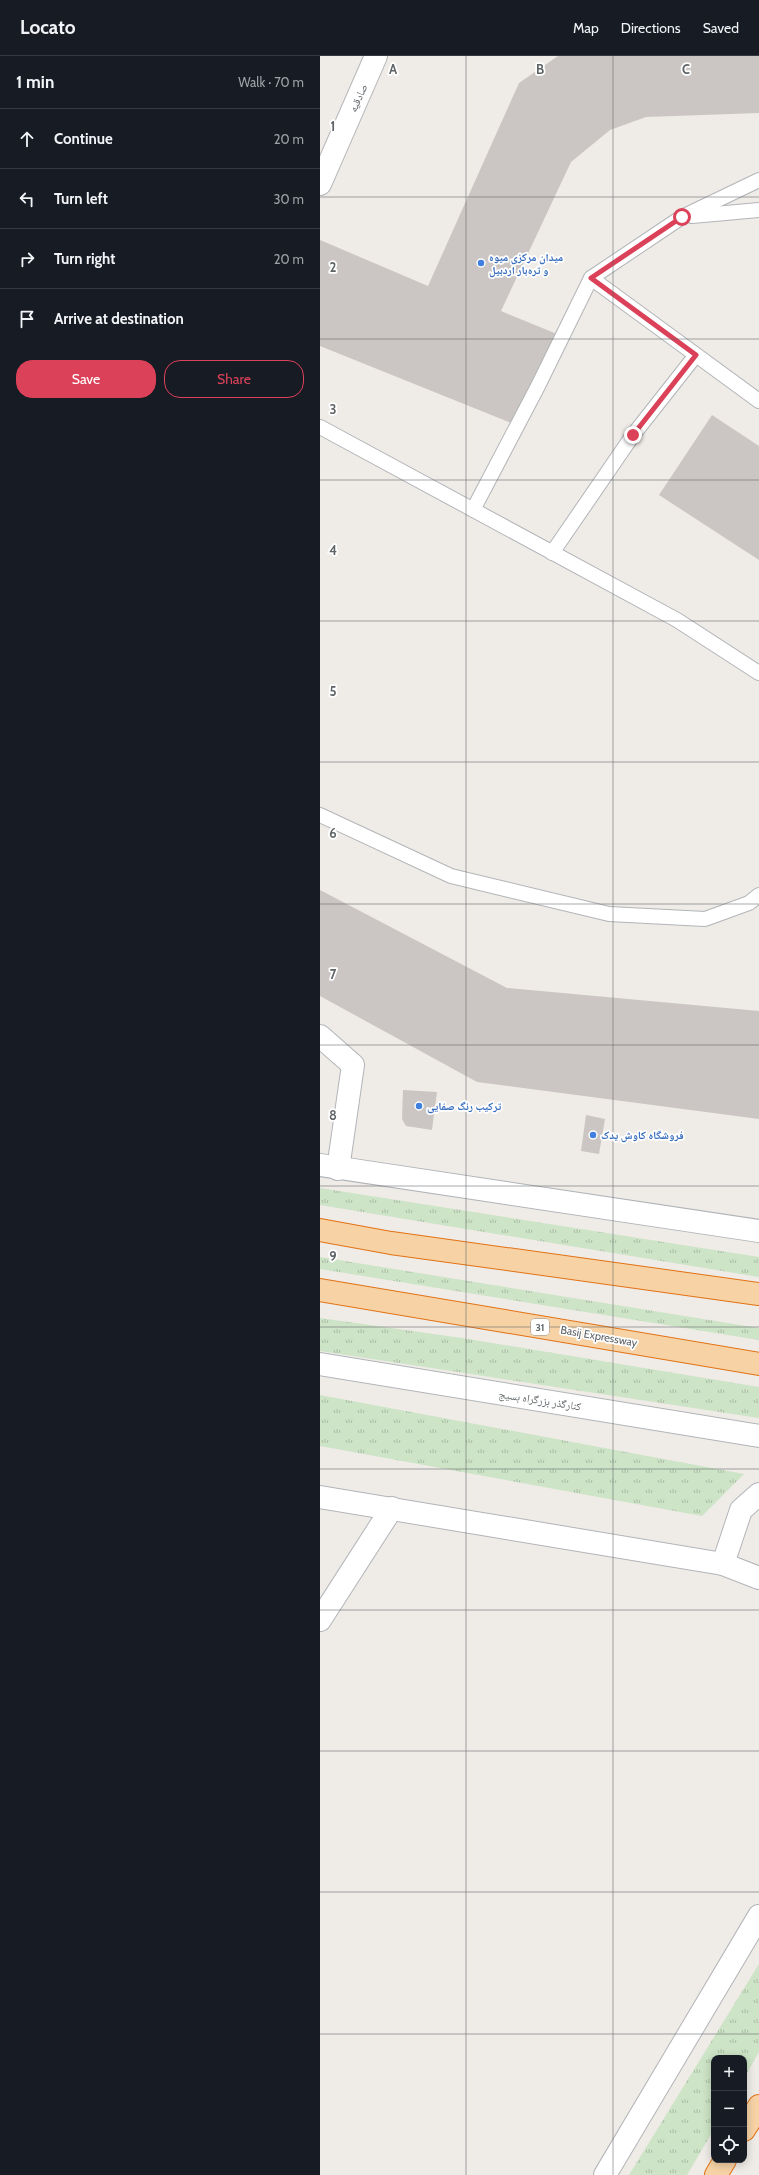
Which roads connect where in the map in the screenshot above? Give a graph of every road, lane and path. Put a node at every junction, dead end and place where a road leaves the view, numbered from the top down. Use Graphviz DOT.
graph roads {
  1 [pos="376,56"];
  2 [pos="759,180"];
  3 [pos="320,184"];
  4 [pos="759,210"];
  5 [pos="682,217"];
  6 [pos="591,278"];
  7 [pos="696,355"];
  8 [pos="759,401"];
  9 [pos="320,427"];
  10 [pos="473,510"];
  11 [pos="552,553"];
  12 [pos="759,673"];
  13 [pos="320,815"];
  14 [pos="759,895"];
  15 [pos="320,1036"];
  16 [pos="329,1167"];
  17 [pos="320,1230"];
  18 [pos="759,1231"];
  19 [pos="320,1290"];
  20 [pos="759,1294"];
  21 [pos="320,1364"];
  22 [pos="759,1364"];
  23 [pos="759,1436"];
  24 [pos="759,1494"];
  25 [pos="320,1497"];
  26 [pos="392,1508"];
  27 [pos="723,1564"];
  28 [pos="759,1578"];
  29 [pos="320,1620"];
  30 [pos="759,1916"];
  31 [pos="759,2106"];
  32 [pos="746,2127"];
  33 [pos="724,2163"];
  34 [pos="605,2175"];
  35 [pos="716,2175"];
  1 -- 3 [label="street, صادقیه"];
  2 -- 5 [label="lane"];
  4 -- 5 [label="lane"];
  5 -- 6 [label="lane"];
  6 -- 7 [label="lane"];
  6 -- 10 [label="lane"];
  7 -- 8 [label="lane"];
  7 -- 11 [label="lane"];
  9 -- 10 [label="lane"];
  10 -- 11 [label="lane"];
  11 -- 12 [label="lane"];
  13 -- 14 [label="lane"];
  15 -- 16 [label="street"];
  16 -- 18 [label="street"];
  17 -- 20 [label="highway"];
  19 -- 22 [label="highway, Basij Expressway / 31"];
  21 -- 23 [label="street, کنارگذر بزرگراه بسیج"];
  24 -- 27 [label="street"];
  25 -- 26 [label="street"];
  26 -- 27 [label="street"];
  26 -- 29 [label="street"];
  27 -- 28 [label="street"];
  30 -- 34 [label="street"];
  31 -- 32 [label="highway"];
  33 -- 35 [label="highway"];
}
